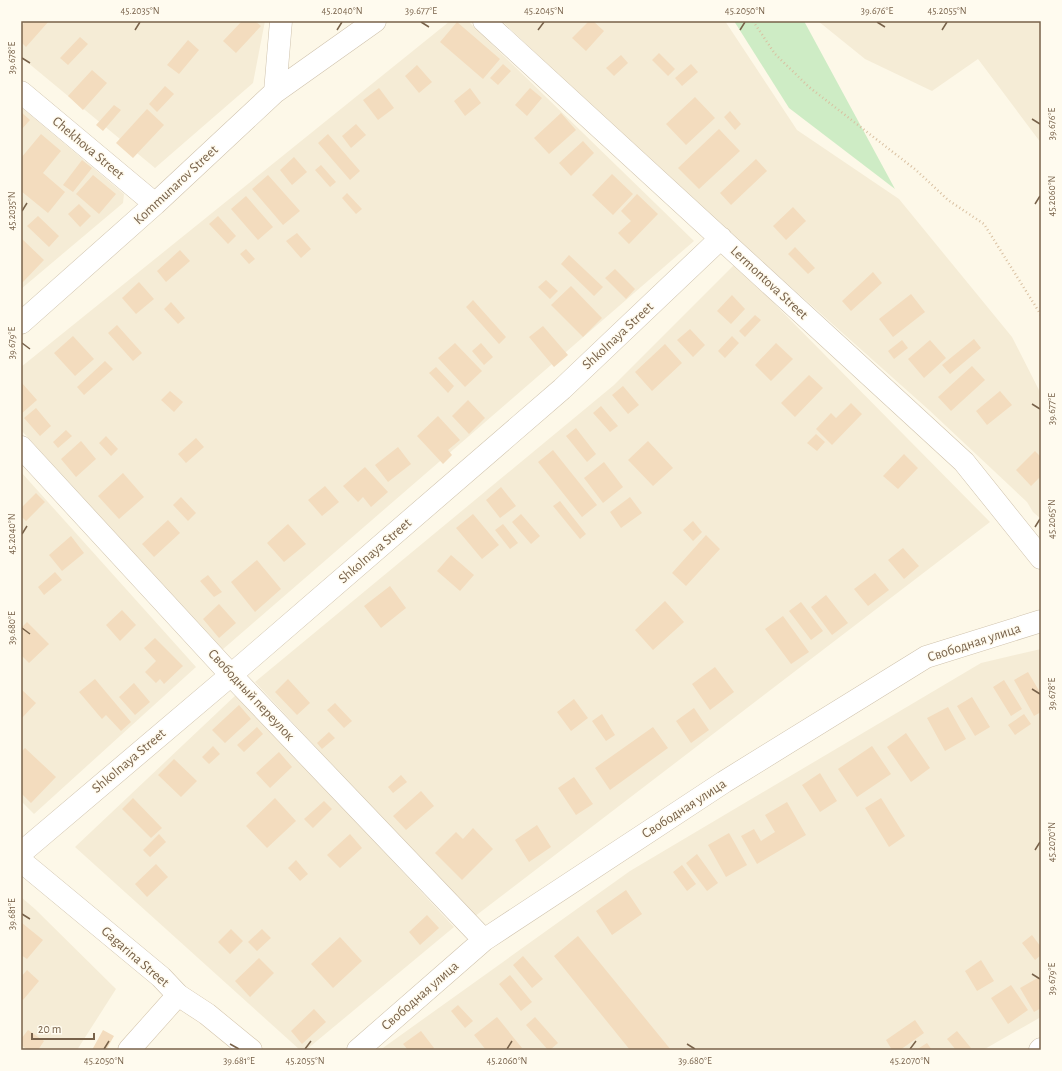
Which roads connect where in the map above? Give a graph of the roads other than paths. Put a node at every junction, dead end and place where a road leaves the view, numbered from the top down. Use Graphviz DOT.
graph roads {
  1 [pos="281,21"];
  2 [pos="374,21"];
  3 [pos="484,21"];
  4 [pos="21,92"];
  5 [pos="275,92"];
  6 [pos="155,204"];
  7 [pos="721,238"];
  8 [pos="21,323"];
  9 [pos="21,447"];
  10 [pos="1041,558"];
  11 [pos="1041,621"];
  12 [pos="231,675"];
  13 [pos="21,853"];
  14 [pos="21,861"];
  15 [pos="484,940"];
  16 [pos="178,995"];
  17 [pos="129,1050"];
  18 [pos="251,1050"];
  19 [pos="358,1050"];
  1 -- 5 [label="street"];
  2 -- 5 [label="street"];
  3 -- 7 [label="street, Lermontova Street"];
  4 -- 6 [label="street, Chekhova Street"];
  5 -- 6 [label="street, Kommunarov Street"];
  6 -- 8 [label="street, Kommunarov Street"];
  7 -- 10 [label="street, Lermontova Street"];
  7 -- 12 [label="street, Shkolnaya Street"];
  9 -- 12 [label="street, Свободный переулок"];
  11 -- 15 [label="street, Свободная улица"];
  12 -- 13 [label="street, Shkolnaya Street"];
  12 -- 15 [label="street, Свободный переулок"];
  14 -- 16 [label="street, Gagarina Street"];
  15 -- 19 [label="street, Свободная улица"];
  16 -- 17 [label="street"];
  16 -- 18 [label="street, Gagarina Street"];
}
